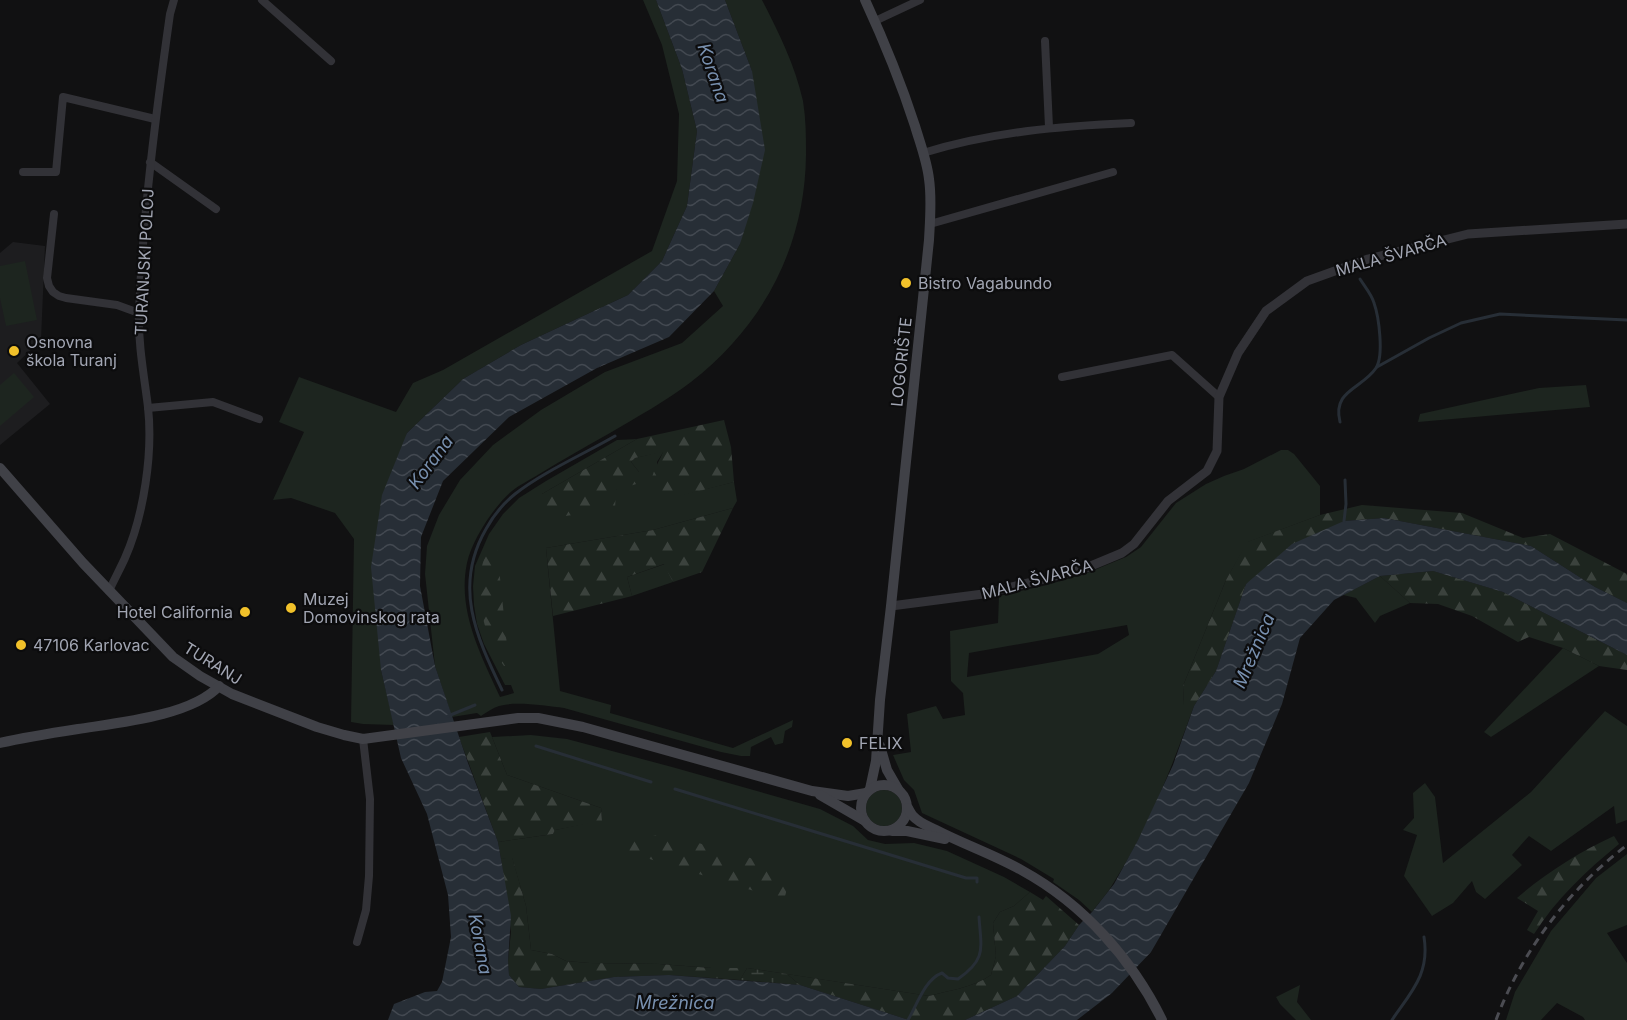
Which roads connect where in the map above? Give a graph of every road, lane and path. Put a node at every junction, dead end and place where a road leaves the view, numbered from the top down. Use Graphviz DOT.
graph roads {
  1 [pos="174,0"];
  2 [pos="262,0"];
  3 [pos="865,0"];
  4 [pos="920,0"];
  5 [pos="875,21"];
  6 [pos="1045,41"];
  7 [pos="331,61"];
  8 [pos="155,118"];
  9 [pos="1131,123"];
  10 [pos="1049,127"];
  11 [pos="923,153"];
  12 [pos="150,162"];
  13 [pos="23,172"];
  14 [pos="1113,172"];
  15 [pos="216,209"];
  16 [pos="54,214"];
  17 [pos="930,224"];
  18 [pos="1627,224"];
  19 [pos="139,313"];
  20 [pos="1062,377"];
  21 [pos="1219,398"];
  22 [pos="148,408"];
  23 [pos="259,419"];
  24 [pos="0,468"];
  25 [pos="109,591"];
  26 [pos="891,606"];
  27 [pos="219,686"];
  28 [pos="878,737"];
  29 [pos="363,739"];
  30 [pos="0,743"];
  31 [pos="898,789"];
  32 [pos="812,791"];
  33 [pos="868,791"];
  34 [pos="908,808"];
  35 [pos="865,821"];
  36 [pos="888,831"];
  37 [pos="960,842"];
  38 [pos="357,942"];
  39 [pos="1162,1020"];
  1 -- 8 [label="street, TURANJSKI POLOJ"];
  2 -- 7 [label="street"];
  3 -- 5 [label="main road, LOGORIŠTE"];
  4 -- 5 [label="street"];
  5 -- 11 [label="main road, LOGORIŠTE"];
  6 -- 10 [label="street"];
  8 -- 12 [label="street, TURANJSKI POLOJ"];
  8 -- 13 [label="street"];
  9 -- 10 [label="street"];
  10 -- 11 [label="street"];
  11 -- 17 [label="main road, LOGORIŠTE"];
  12 -- 15 [label="street"];
  12 -- 19 [label="street, TURANJSKI POLOJ"];
  14 -- 17 [label="street"];
  16 -- 19 [label="street"];
  17 -- 26 [label="main road, LOGORIŠTE"];
  18 -- 21 [label="street, MALA ŠVARČA"];
  19 -- 22 [label="street, TURANJSKI POLOJ"];
  20 -- 21 [label="street"];
  21 -- 26 [label="street, MALA ŠVARČA"];
  22 -- 23 [label="street"];
  22 -- 25 [label="street, TURANJSKI POLOJ"];
  24 -- 25 [label="main road, TURANJ"];
  25 -- 27 [label="main road, TURANJ"];
  26 -- 28 [label="main road, LOGORIŠTE"];
  27 -- 29 [label="main road, TURANJ"];
  27 -- 30 [label="main road"];
  28 -- 31 [label="main road, LOGORIŠTE"];
  28 -- 33 [label="main road, LOGORIŠTE"];
  29 -- 32 [label="main road, TURANJ"];
  29 -- 38 [label="street"];
  31 -- 33 [label="main road"];
  31 -- 34 [label="main road"];
  32 -- 33 [label="main road"];
  32 -- 35 [label="main road"];
  33 -- 35 [label="main road"];
  34 -- 36 [label="main road"];
  34 -- 37 [label="main road"];
  35 -- 36 [label="main road"];
  36 -- 37 [label="main road"];
  37 -- 39 [label="main road"];
}
